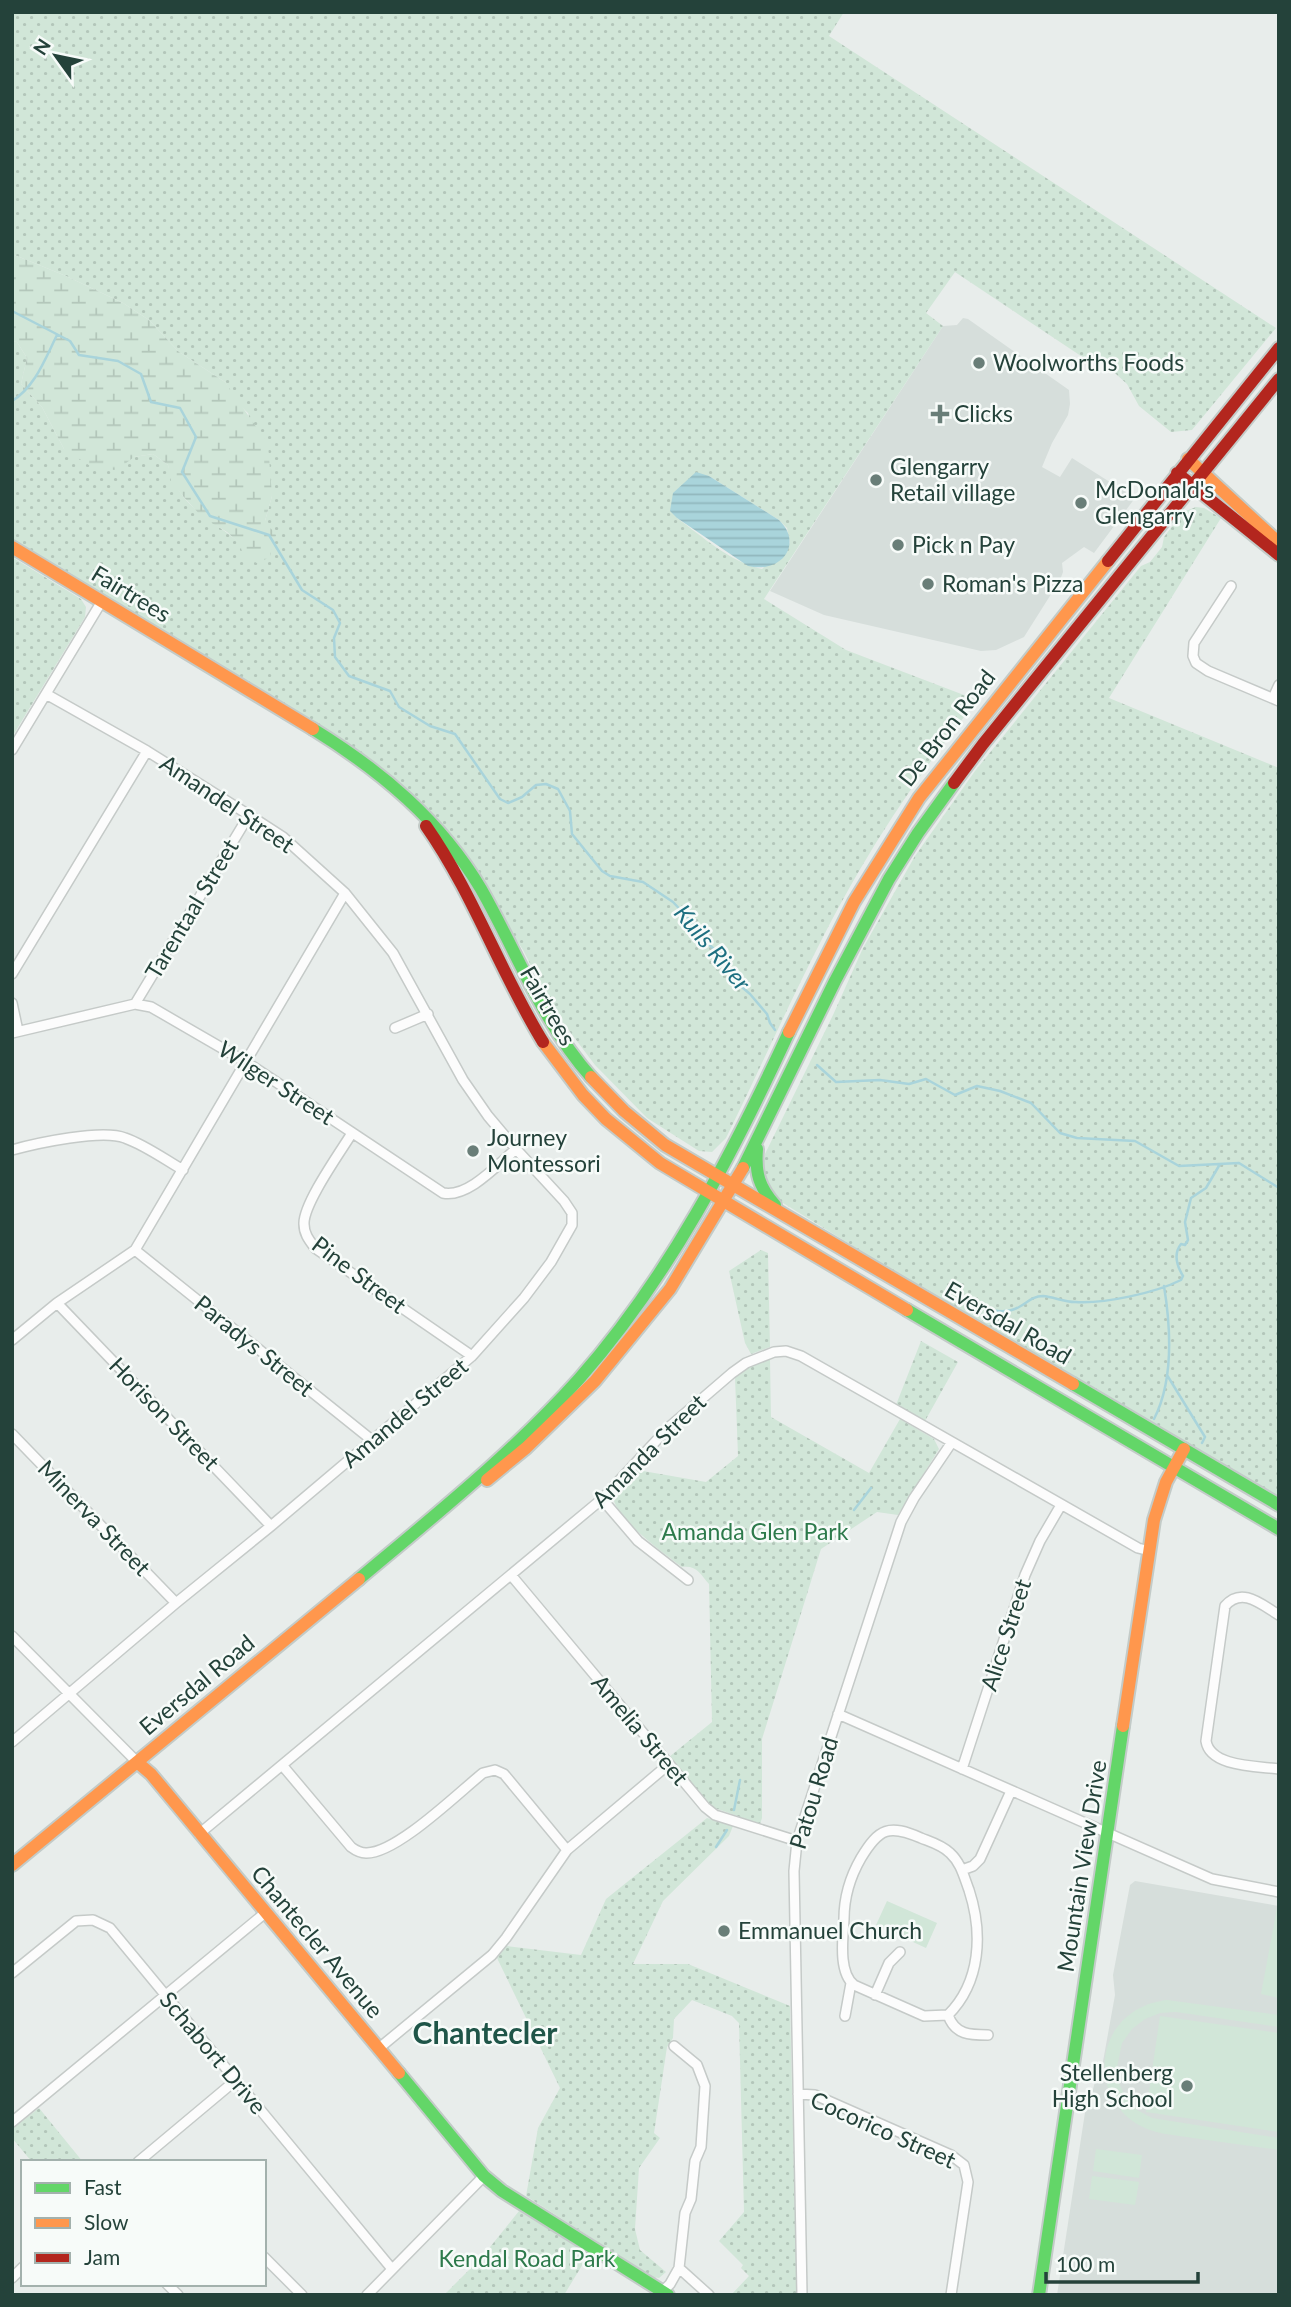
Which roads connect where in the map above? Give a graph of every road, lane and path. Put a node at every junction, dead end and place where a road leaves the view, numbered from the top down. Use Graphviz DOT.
graph roads {
  1 [pos="1279,348"];
  2 [pos="1279,379"];
  3 [pos="1188,459"];
  4 [pos="1203,472"];
  5 [pos="1177,473"];
  6 [pos="1192,486"];
  7 [pos="1279,543"];
  8 [pos="12,547"];
  9 [pos="1279,555"];
  10 [pos="1231,586"];
  11 [pos="102,601"];
  12 [pos="1279,685"];
  13 [pos="47,694"];
  14 [pos="1276,699"];
  15 [pos="12,750"];
  16 [pos="147,751"];
  17 [pos="402,795"];
  18 [pos="249,815"];
  19 [pos="345,893"];
  20 [pos="12,974"];
  21 [pos="12,1003"];
  22 [pos="135,1004"];
  23 [pos="428,1014"];
  24 [pos="395,1028"];
  25 [pos="15,1032"];
  26 [pos="246,1062"];
  27 [pos="352,1133"];
  28 [pos="760,1135"];
  29 [pos="516,1149"];
  30 [pos="12,1150"];
  31 [pos="183,1170"];
  32 [pos="718,1177"];
  33 [pos="734,1186"];
  34 [pos="708,1193"];
  35 [pos="725,1203"];
  36 [pos="785,1215"];
  37 [pos="135,1250"];
  38 [pos="57,1303"];
  39 [pos="12,1340"];
  40 [pos="472,1356"];
  41 [pos="12,1434"];
  42 [pos="373,1441"];
  43 [pos="952,1442"];
  44 [pos="1184,1449"];
  45 [pos="1174,1467"];
  46 [pos="602,1499"];
  47 [pos="1279,1504"];
  48 [pos="1061,1505"];
  49 [pos="271,1526"];
  50 [pos="1279,1529"];
  51 [pos="408,1538"];
  52 [pos="1150,1551"];
  53 [pos="511,1576"];
  54 [pos="688,1580"];
  55 [pos="176,1602"];
  56 [pos="1279,1615"];
  57 [pos="12,1636"];
  58 [pos="68,1694"];
  59 [pos="838,1714"];
  60 [pos="12,1742"];
  61 [pos="137,1762"];
  62 [pos="282,1765"];
  63 [pos="669,1765"];
  64 [pos="962,1769"];
  65 [pos="1279,1769"];
  66 [pos="1011,1791"];
  67 [pos="200,1834"];
  68 [pos="1108,1835"];
  69 [pos="797,1842"];
  70 [pos="567,1850"];
  71 [pos="12,1865"];
  72 [pos="962,1870"];
  73 [pos="1279,1892"];
  74 [pos="265,1913"];
  75 [pos="900,1952"];
  76 [pos="12,1973"];
  77 [pos="851,1983"];
  78 [pos="164,1995"];
  79 [pos="875,1995"];
  80 [pos="845,2015"];
  81 [pos="948,2015"];
  82 [pos="988,2035"];
  83 [pos="674,2046"];
  84 [pos="378,2049"];
  85 [pos="236,2080"];
  86 [pos="798,2094"];
  87 [pos="12,2122"];
  88 [pos="140,2160"];
  89 [pos="484,2176"];
  90 [pos="266,2259"];
  91 [pos="679,2268"];
  92 [pos="393,2269"];
  93 [pos="663,2294"];
  94 [pos="302,2295"];
  95 [pos="367,2295"];
  96 [pos="709,2295"];
  97 [pos="802,2295"];
  98 [pos="951,2295"];
  99 [pos="1039,2295"];
  1 -- 3 [label="street, De Bron Road"];
  2 -- 4 [label="street, De Bron Road"];
  3 -- 4 [label="street"];
  3 -- 5 [label="street, De Bron Road"];
  4 -- 6 [label="street, De Bron Road"];
  4 -- 7 [label="street"];
  5 -- 6 [label="street"];
  5 -- 32 [label="street, De Bron Road"];
  6 -- 9 [label="street"];
  6 -- 28 [label="street, De Bron Road"];
  8 -- 11 [label="street, Fairtrees"];
  10 -- 14 [label="street"];
  11 -- 13 [label="street"];
  11 -- 17 [label="street, Fairtrees"];
  12 -- 14 [label="street"];
  13 -- 15 [label="street"];
  13 -- 16 [label="street, Amandel Street"];
  16 -- 18 [label="street, Amandel Street"];
  16 -- 20 [label="street"];
  17 -- 32 [label="street, Fairtrees"];
  17 -- 34 [label="street, Fairtrees"];
  18 -- 19 [label="street, Amandel Street"];
  18 -- 22 [label="street, Tarentaal Street"];
  19 -- 23 [label="street, Amandel Street"];
  19 -- 26 [label="street"];
  21 -- 25 [label="street"];
  22 -- 25 [label="street"];
  22 -- 26 [label="street, Wilger Street"];
  23 -- 24 [label="street"];
  23 -- 29 [label="street, Amandel Street"];
  26 -- 27 [label="street, Wilger Street"];
  26 -- 31 [label="street"];
  27 -- 29 [label="street, Wilger Street"];
  27 -- 40 [label="street, Pine Street"];
  28 -- 33 [label="street, De Bron Road"];
  28 -- 36 [label="street"];
  29 -- 40 [label="street, Amandel Street"];
  30 -- 31 [label="street"];
  31 -- 37 [label="street"];
  32 -- 33 [label="street, Fairtrees"];
  32 -- 34 [label="street, Eversdal Road"];
  33 -- 35 [label="street, Eversdal Road"];
  33 -- 36 [label="street, Eversdal Road"];
  34 -- 35 [label="street, Fairtrees"];
  34 -- 51 [label="street, Eversdal Road"];
  35 -- 45 [label="street, Eversdal Road"];
  35 -- 51 [label="street, Eversdal Road"];
  36 -- 44 [label="street, Eversdal Road"];
  37 -- 38 [label="street"];
  37 -- 42 [label="street, Paradys Street"];
  38 -- 39 [label="street"];
  38 -- 49 [label="street, Horison Street"];
  40 -- 42 [label="street, Amandel Street"];
  41 -- 55 [label="street, Minerva Street"];
  42 -- 49 [label="street, Amandel Street"];
  43 -- 46 [label="street, Amanda Street"];
  43 -- 48 [label="street, Amanda Street"];
  43 -- 59 [label="street, Patou Road"];
  44 -- 45 [label="street, Mountain View Drive"];
  44 -- 47 [label="street, Eversdal Road"];
  45 -- 50 [label="street, Eversdal Road"];
  45 -- 52 [label="street, Mountain View Drive"];
  46 -- 53 [label="street, Amanda Street"];
  46 -- 54 [label="street"];
  48 -- 52 [label="street, Amanda Street"];
  48 -- 64 [label="street, Alice Street"];
  49 -- 55 [label="street, Amandel Street"];
  51 -- 61 [label="street, Eversdal Road"];
  52 -- 68 [label="street, Mountain View Drive"];
  53 -- 62 [label="street, Amanda Street"];
  53 -- 63 [label="street, Amelia Street"];
  55 -- 58 [label="street, Amandel Street"];
  56 -- 65 [label="street"];
  57 -- 58 [label="street"];
  58 -- 60 [label="street, Amandel Street"];
  58 -- 61 [label="street"];
  59 -- 64 [label="street"];
  59 -- 69 [label="street, Patou Road"];
  61 -- 67 [label="street, Chantecler Avenue"];
  61 -- 71 [label="street, Eversdal Road"];
  62 -- 67 [label="street, Amanda Street"];
  62 -- 70 [label="street"];
  63 -- 69 [label="street, Amelia Street"];
  63 -- 70 [label="street"];
  64 -- 66 [label="street"];
  66 -- 68 [label="street"];
  66 -- 72 [label="street"];
  67 -- 74 [label="street, Chantecler Avenue"];
  68 -- 73 [label="street"];
  68 -- 99 [label="street, Mountain View Drive"];
  69 -- 86 [label="street, Patou Road"];
  70 -- 84 [label="street"];
  72 -- 77 [label="street"];
  72 -- 81 [label="street"];
  74 -- 78 [label="street"];
  74 -- 84 [label="street, Chantecler Avenue"];
  75 -- 79 [label="street"];
  76 -- 78 [label="street, Schabort Drive"];
  77 -- 79 [label="street"];
  77 -- 80 [label="street"];
  78 -- 85 [label="street, Schabort Drive"];
  78 -- 87 [label="street"];
  79 -- 81 [label="street"];
  81 -- 82 [label="street"];
  83 -- 91 [label="street"];
  84 -- 89 [label="street, Chantecler Avenue"];
  85 -- 88 [label="street"];
  85 -- 92 [label="street, Schabort Drive"];
  86 -- 97 [label="street, Patou Road"];
  86 -- 98 [label="street, Cocorico Street"];
  89 -- 92 [label="street"];
  89 -- 93 [label="street, Chantecler Avenue"];
  90 -- 94 [label="street"];
  91 -- 93 [label="street"];
  91 -- 96 [label="street"];
  92 -- 95 [label="street"];
}
